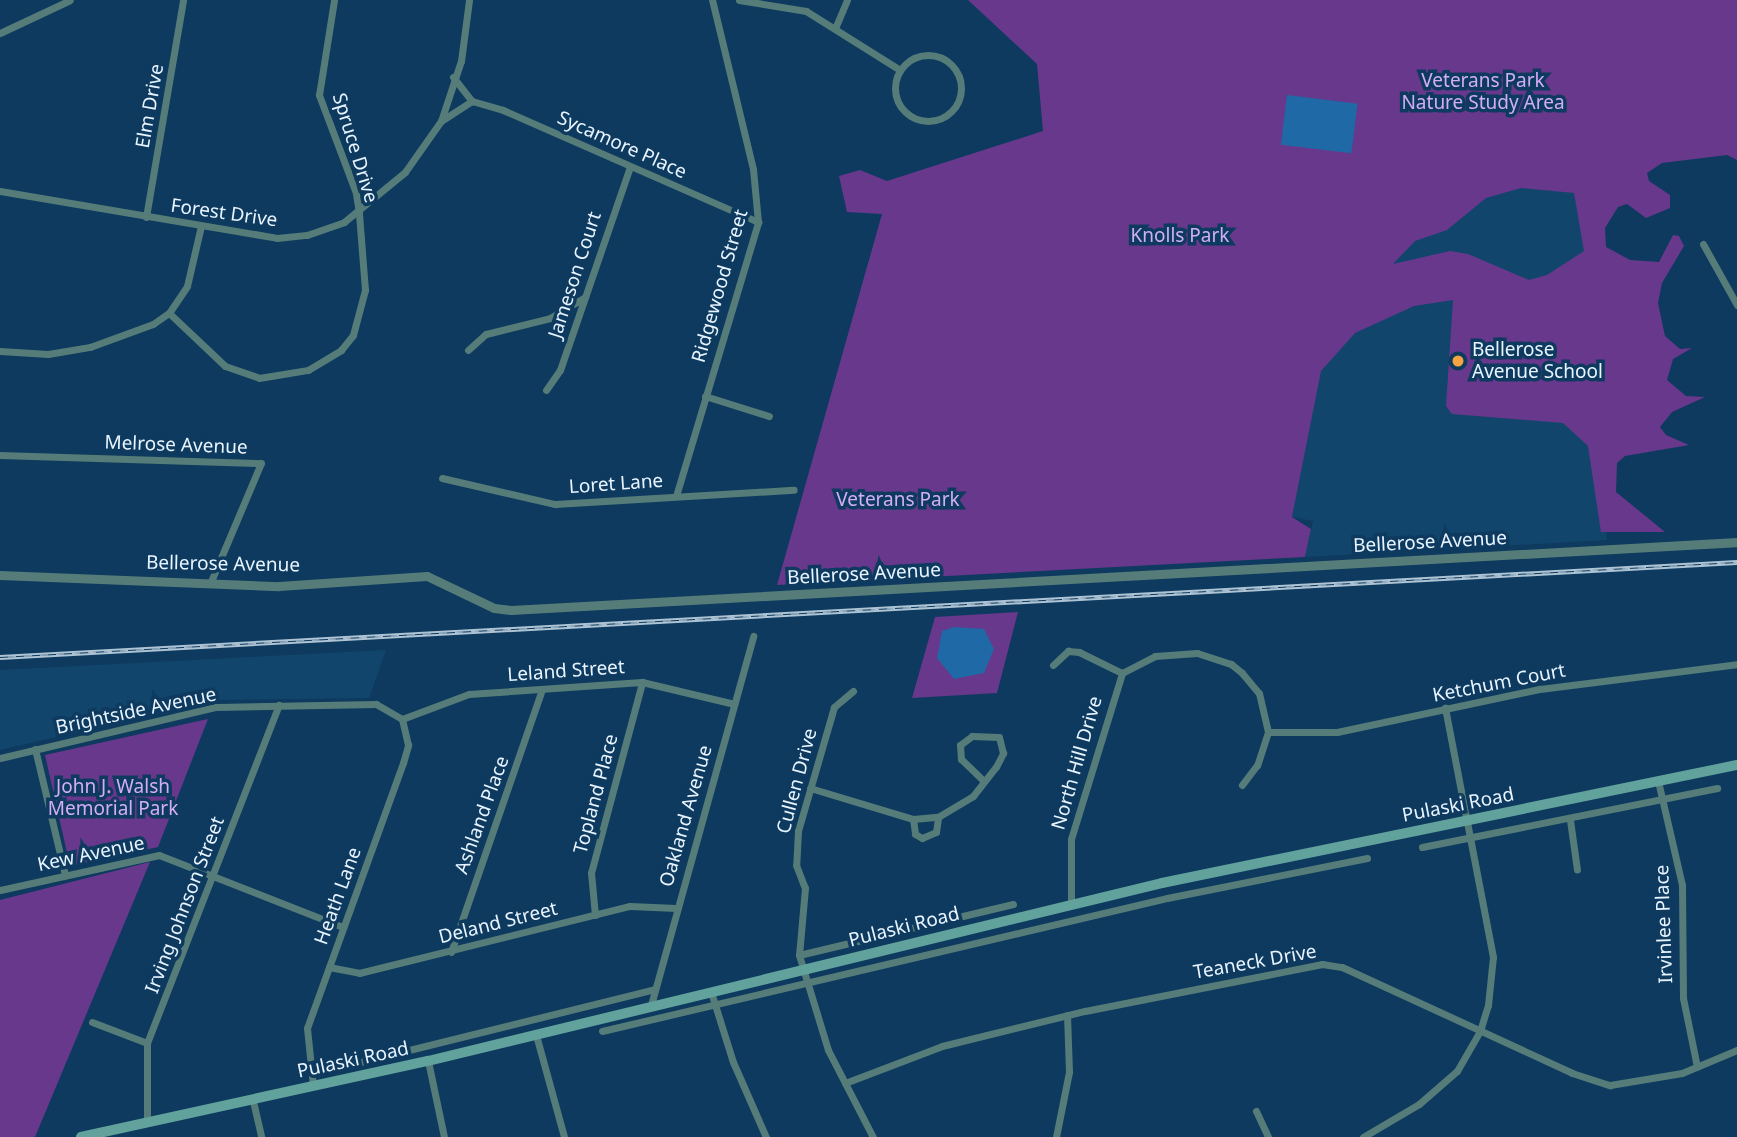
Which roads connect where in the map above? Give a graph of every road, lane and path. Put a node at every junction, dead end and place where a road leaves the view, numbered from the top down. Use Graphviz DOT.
graph roads {
  1 [pos="69,0"];
  2 [pos="183,0"];
  3 [pos="334,0"];
  4 [pos="469,0"];
  5 [pos="712,0"];
  6 [pos="739,0"];
  7 [pos="847,0"];
  8 [pos="836,26"];
  9 [pos="0,33"];
  10 [pos="900,70"];
  11 [pos="453,77"];
  12 [pos="472,102"];
  13 [pos="441,121"];
  14 [pos="630,167"];
  15 [pos="0,191"];
  16 [pos="359,213"];
  17 [pos="146,217"];
  18 [pos="758,222"];
  19 [pos="201,226"];
  20 [pos="1703,244"];
  21 [pos="585,296"];
  22 [pos="1737,305"];
  23 [pos="169,313"];
  24 [pos="468,350"];
  25 [pos="0,351"];
  26 [pos="546,390"];
  27 [pos="705,396"];
  28 [pos="769,416"];
  29 [pos="0,454"];
  30 [pos="442,478"];
  31 [pos="794,490"];
  32 [pos="676,496"];
  33 [pos="1737,542"];
  34 [pos="0,575"];
  35 [pos="210,584"];
  36 [pos="753,636"];
  37 [pos="1737,664"];
  38 [pos="1053,665"];
  39 [pos="1122,673"];
  40 [pos="642,682"];
  41 [pos="542,689"];
  42 [pos="853,691"];
  43 [pos="734,704"];
  44 [pos="279,705"];
  45 [pos="1445,708"];
  46 [pos="402,719"];
  47 [pos="1268,732"];
  48 [pos="35,749"];
  49 [pos="0,758"];
  50 [pos="1737,765"];
  51 [pos="984,781"];
  52 [pos="1658,781"];
  53 [pos="1242,785"];
  54 [pos="810,788"];
  55 [pos="1717,788"];
  56 [pos="1662,799"];
  57 [pos="938,817"];
  58 [pos="913,819"];
  59 [pos="1467,820"];
  60 [pos="1570,820"];
  61 [pos="1471,838"];
  62 [pos="1422,847"];
  63 [pos="1318,851"];
  64 [pos="1367,858"];
  65 [pos="1322,867"];
  66 [pos="1577,870"];
  67 [pos="65,875"];
  68 [pos="213,875"];
  69 [pos="1163,883"];
  70 [pos="0,890"];
  71 [pos="1167,898"];
  72 [pos="1013,904"];
  73 [pos="1071,905"];
  74 [pos="676,908"];
  75 [pos="595,915"];
  76 [pos="343,927"];
  77 [pos="451,952"];
  78 [pos="799,956"];
  79 [pos="329,967"];
  80 [pos="803,969"];
  81 [pos="808,983"];
  82 [pos="655,989"];
  83 [pos="711,992"];
  84 [pos="650,1005"];
  85 [pos="716,1005"];
  86 [pos="1067,1015"];
  87 [pos="92,1022"];
  88 [pos="601,1031"];
  89 [pos="1480,1031"];
  90 [pos="536,1035"];
  91 [pos="147,1043"];
  92 [pos="1737,1050"];
  93 [pos="428,1061"];
  94 [pos="1697,1067"];
  95 [pos="312,1074"];
  96 [pos="845,1083"];
  97 [pos="313,1086"];
  98 [pos="253,1101"];
  99 [pos="1256,1111"];
  100 [pos="147,1121"];
  101 [pos="120,1132"];
  102 [pos="82,1137"];
  103 [pos="261,1137"];
  104 [pos="444,1137"];
  105 [pos="564,1137"];
  106 [pos="766,1137"];
  107 [pos="873,1137"];
  108 [pos="1056,1137"];
  109 [pos="1268,1137"];
  110 [pos="1363,1137"];
  1 -- 9 [label="street"];
  2 -- 17 [label="street, Elm Drive"];
  3 -- 16 [label="street, Spruce Drive"];
  4 -- 11 [label="street, Forest Drive"];
  5 -- 18 [label="street, Ridgewood Street"];
  6 -- 8 [label="street"];
  7 -- 8 [label="street"];
  8 -- 10 [label="street"];
  10 -- 10 [label="street"];
  11 -- 12 [label="street"];
  11 -- 13 [label="street, Forest Drive"];
  12 -- 13 [label="street"];
  12 -- 14 [label="street, Sycamore Place"];
  13 -- 16 [label="street, Forest Drive"];
  14 -- 18 [label="street, Sycamore Place"];
  14 -- 21 [label="street, Jameson Court"];
  15 -- 17 [label="street, Forest Drive"];
  16 -- 19 [label="street, Forest Drive"];
  16 -- 23 [label="street, Spruce Drive"];
  17 -- 19 [label="street, Forest Drive"];
  18 -- 27 [label="street, Ridgewood Street"];
  19 -- 23 [label="street"];
  20 -- 22 [label="street"];
  21 -- 24 [label="street"];
  21 -- 26 [label="street, Jameson Court"];
  23 -- 25 [label="street"];
  27 -- 28 [label="street"];
  27 -- 32 [label="street, Ridgewood Street"];
  29 -- 35 [label="street, Melrose Avenue"];
  30 -- 32 [label="street, Loret Lane"];
  31 -- 32 [label="street, Loret Lane"];
  33 -- 35 [label="street, Bellerose Avenue"];
  34 -- 35 [label="street, Bellerose Avenue"];
  36 -- 43 [label="street, Oakland Avenue"];
  37 -- 45 [label="street, Ketchum Court"];
  38 -- 39 [label="street"];
  39 -- 47 [label="street"];
  39 -- 73 [label="street, North Hill Drive"];
  40 -- 41 [label="street, Leland Street"];
  40 -- 43 [label="street, Leland Street"];
  40 -- 75 [label="street, Topland Place"];
  41 -- 46 [label="street, Leland Street"];
  41 -- 77 [label="street, Ashland Place"];
  42 -- 54 [label="street, Cullen Drive"];
  43 -- 74 [label="street, Oakland Avenue"];
  44 -- 46 [label="street, Brightside Avenue"];
  44 -- 48 [label="street, Brightside Avenue"];
  44 -- 68 [label="street, Irving Johnson Street"];
  45 -- 47 [label="street, Ketchum Court"];
  45 -- 59 [label="street"];
  46 -- 76 [label="street, Heath Lane"];
  47 -- 53 [label="street"];
  48 -- 49 [label="street, Brightside Avenue"];
  48 -- 67 [label="street"];
  50 -- 52 [label="main road, Pulaski Road"];
  51 -- 51 [label="street"];
  51 -- 57 [label="street"];
  52 -- 56 [label="street, Irvinlee Place"];
  52 -- 59 [label="main road, Pulaski Road"];
  54 -- 58 [label="street"];
  54 -- 78 [label="street, Cullen Drive"];
  55 -- 56 [label="street"];
  56 -- 60 [label="street"];
  56 -- 94 [label="street, Irvinlee Place"];
  57 -- 58 [label="street"];
  57 -- 58 [label="street"];
  59 -- 61 [label="street"];
  59 -- 63 [label="main road, Pulaski Road"];
  60 -- 61 [label="street"];
  60 -- 66 [label="street"];
  61 -- 62 [label="street"];
  61 -- 89 [label="street"];
  63 -- 65 [label="street"];
  63 -- 69 [label="main road, Pulaski Road"];
  64 -- 65 [label="street"];
  65 -- 71 [label="street"];
  67 -- 68 [label="street, Kew Avenue"];
  67 -- 70 [label="street, Kew Avenue"];
  68 -- 76 [label="street, Kew Avenue"];
  68 -- 91 [label="street, Irving Johnson Street"];
  69 -- 71 [label="street"];
  69 -- 73 [label="main road, Pulaski Road"];
  71 -- 81 [label="street"];
  72 -- 78 [label="street"];
  73 -- 80 [label="main road, Pulaski Road"];
  74 -- 75 [label="street, Deland Street"];
  74 -- 82 [label="street, Oakland Avenue"];
  75 -- 77 [label="street, Deland Street"];
  76 -- 79 [label="street, Heath Lane"];
  77 -- 79 [label="street, Deland Street"];
  78 -- 80 [label="street, Cullen Drive"];
  79 -- 95 [label="street, Heath Lane"];
  80 -- 81 [label="street, Cullen Drive"];
  80 -- 83 [label="main road, Pulaski Road"];
  81 -- 85 [label="street"];
  81 -- 96 [label="street, Cullen Drive"];
  82 -- 84 [label="street, Oakland Avenue"];
  82 -- 95 [label="street"];
  83 -- 84 [label="main road, Pulaski Road"];
  83 -- 85 [label="street"];
  84 -- 90 [label="main road, Pulaski Road"];
  85 -- 88 [label="street"];
  85 -- 106 [label="street"];
  86 -- 89 [label="street, Teaneck Drive"];
  86 -- 96 [label="street, Teaneck Drive"];
  86 -- 108 [label="street"];
  87 -- 91 [label="street"];
  89 -- 94 [label="street, Teaneck Drive"];
  89 -- 110 [label="street"];
  90 -- 93 [label="main road, Pulaski Road"];
  90 -- 105 [label="street"];
  91 -- 100 [label="street, Irving Johnson Street"];
  92 -- 94 [label="street, Teaneck Drive"];
  93 -- 97 [label="main road, Pulaski Road"];
  93 -- 104 [label="street"];
  95 -- 97 [label="street, Heath Lane"];
  96 -- 107 [label="street, Cullen Drive"];
  97 -- 98 [label="main road, Pulaski Road"];
  98 -- 100 [label="main road, Pulaski Road"];
  98 -- 103 [label="street"];
  99 -- 109 [label="street"];
  100 -- 101 [label="main road, Pulaski Road"];
  101 -- 102 [label="main road, Pulaski Road"];
}
